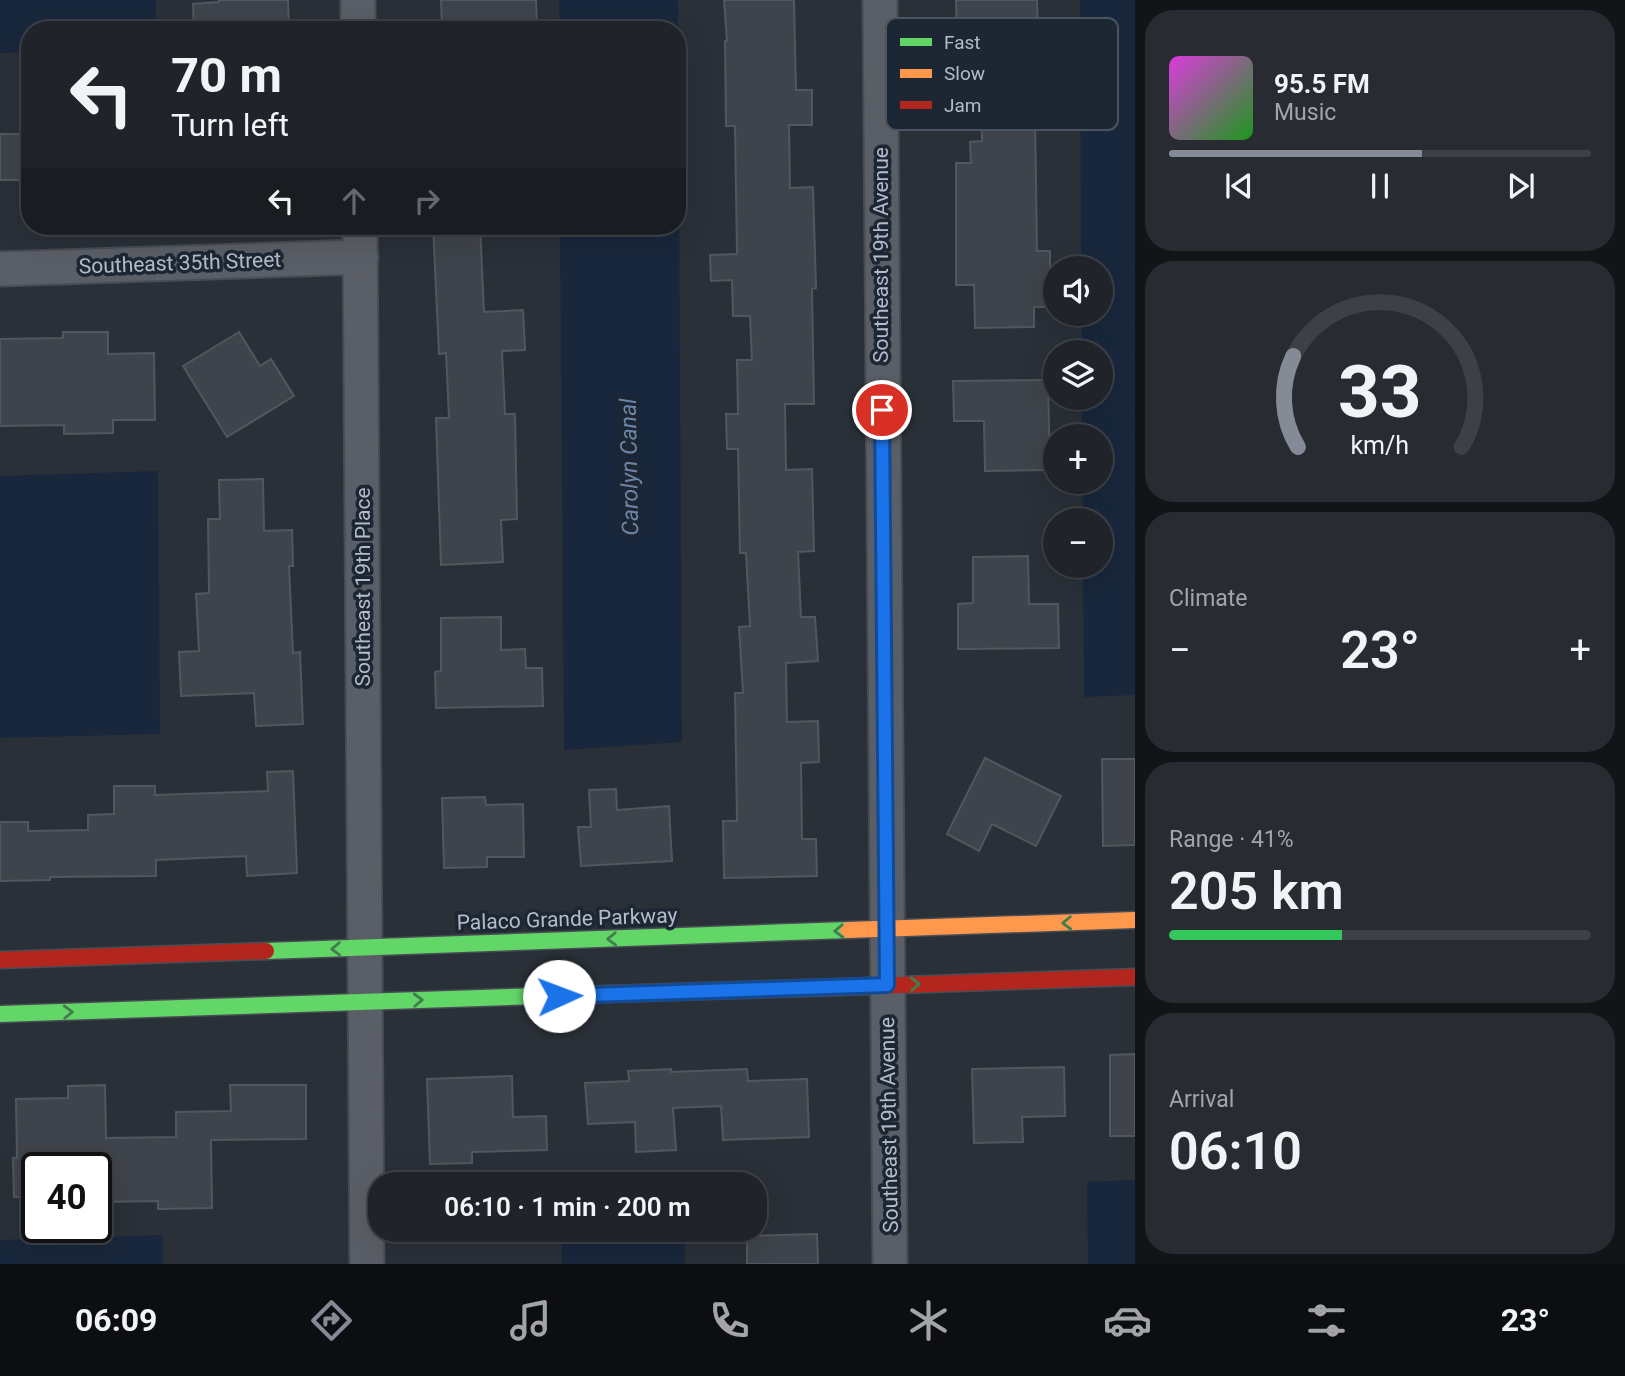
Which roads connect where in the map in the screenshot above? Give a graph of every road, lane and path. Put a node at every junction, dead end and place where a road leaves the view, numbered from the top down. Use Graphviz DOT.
graph roads {
  1 [pos="358,0"];
  2 [pos="880,0"];
  3 [pos="358,21"];
  4 [pos="360,241"];
  5 [pos="0,269"];
  6 [pos="1135,920"];
  7 [pos="886,929"];
  8 [pos="365,947"];
  9 [pos="0,960"];
  10 [pos="1135,977"];
  11 [pos="887,985"];
  12 [pos="365,1002"];
  13 [pos="0,1014"];
  14 [pos="367,1264"];
  15 [pos="890,1264"];
  1 -- 3 [label="street"];
  2 -- 7 [label="street, Southeast 19th Avenue"];
  4 -- 5 [label="street, Southeast 35th Street"];
  4 -- 8 [label="street, Southeast 19th Place"];
  6 -- 7 [label="street, Palaco Grande Parkway, one-way"];
  7 -- 8 [label="street, Palaco Grande Parkway, one-way"];
  7 -- 11 [label="street, Southeast 19th Avenue"];
  8 -- 9 [label="street, Palaco Grande Parkway, one-way"];
  8 -- 12 [label="street, Southeast 19th Place"];
  11 -- 10 [label="street, one-way"];
  12 -- 11 [label="street, one-way"];
  11 -- 15 [label="street, Southeast 19th Avenue"];
  13 -- 12 [label="street, one-way"];
  12 -- 14 [label="street"];
}
